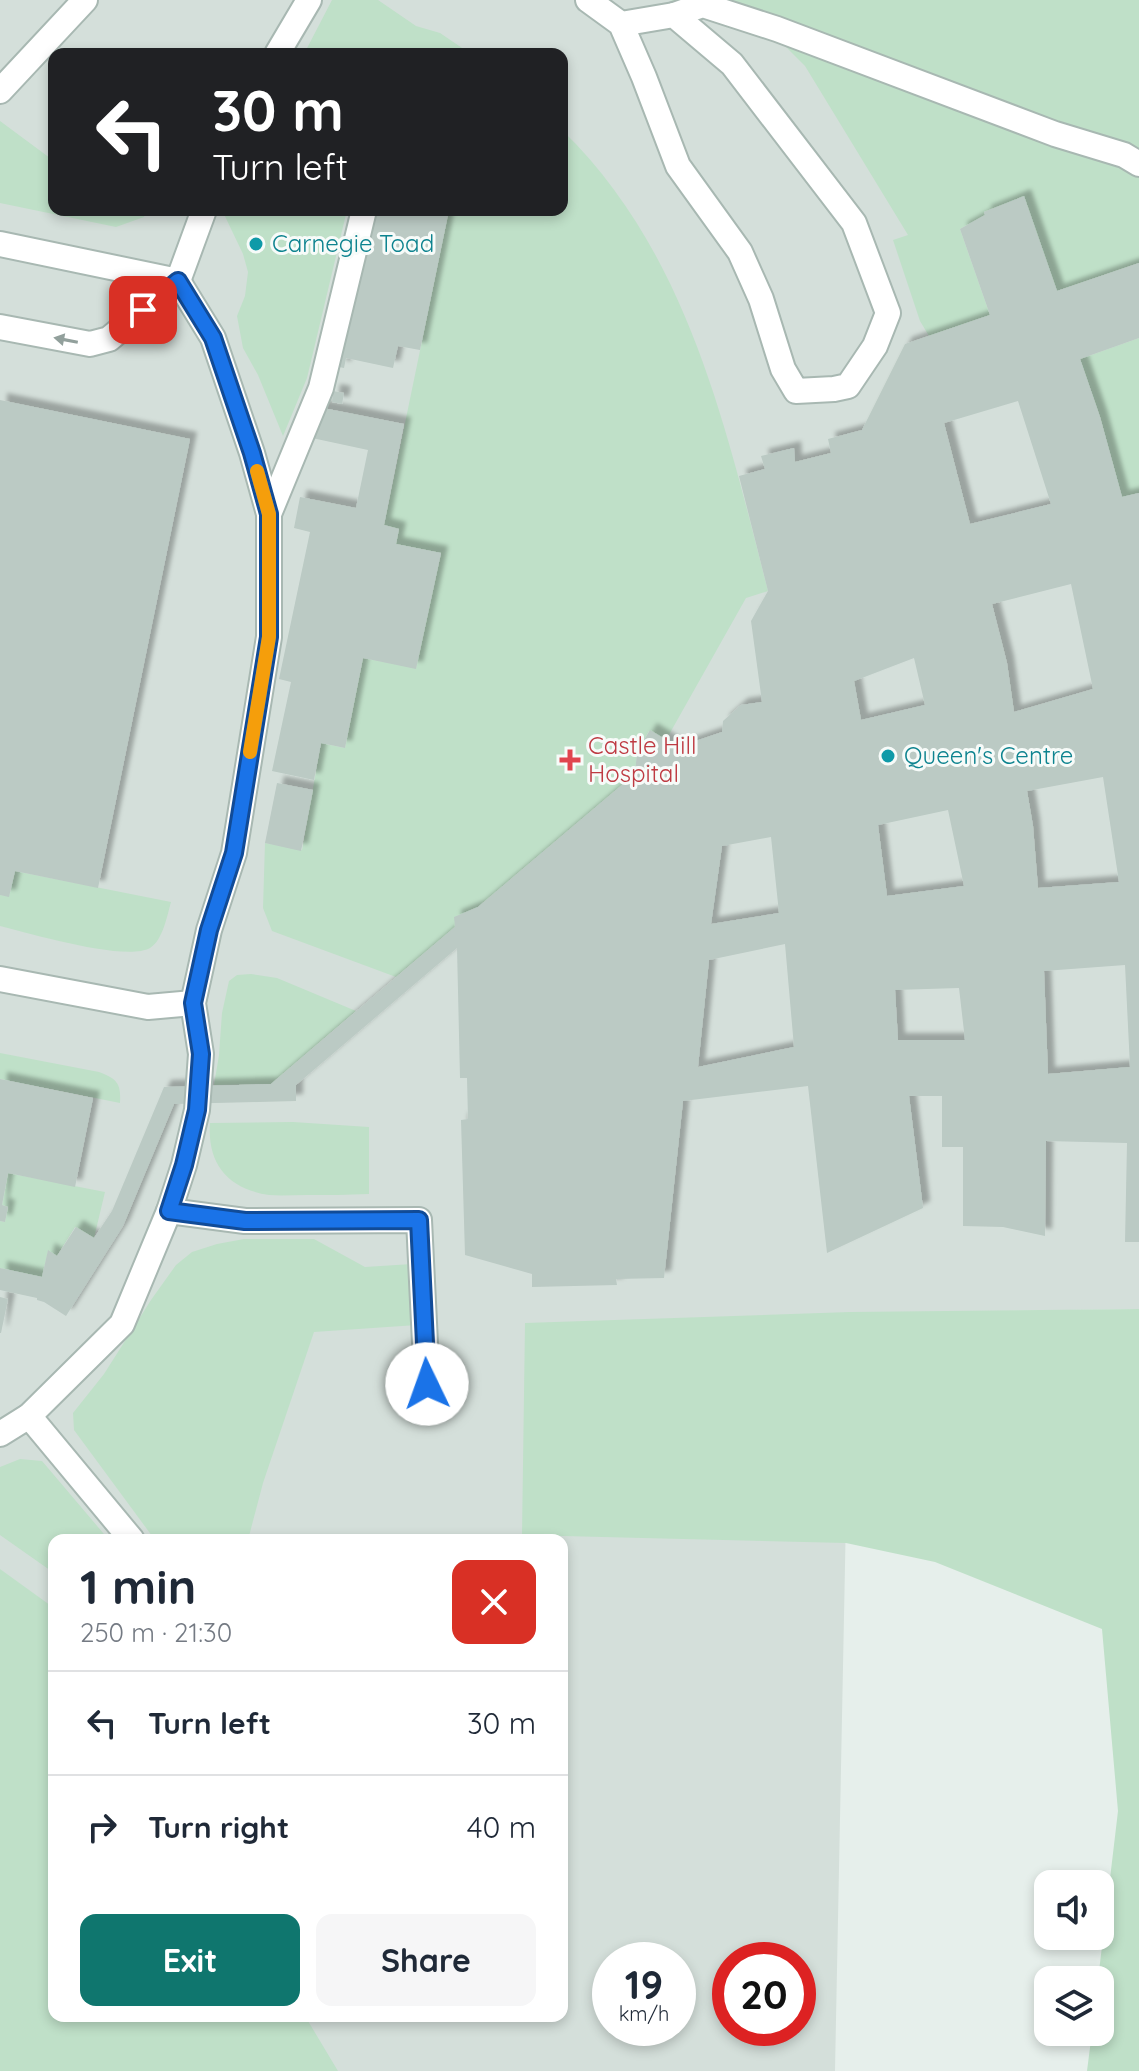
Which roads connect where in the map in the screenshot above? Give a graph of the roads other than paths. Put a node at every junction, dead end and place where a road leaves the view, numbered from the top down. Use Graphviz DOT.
graph roads {
  1 [pos="85,0"];
  2 [pos="309,0"];
  3 [pos="588,0"];
  4 [pos="674,15"];
  5 [pos="621,24"];
  6 [pos="281,48"];
  7 [pos="0,91"];
  8 [pos="1139,164"];
  9 [pos="202,216"];
  10 [pos="363,216"];
  11 [pos="0,244"];
  12 [pos="178,281"];
  13 [pos="0,327"];
  14 [pos="269,514"];
  15 [pos="0,979"];
  16 [pos="193,1003"];
  17 [pos="169,1211"];
  18 [pos="427,1384"];
  19 [pos="29,1416"];
  20 [pos="0,1434"];
  21 [pos="127,1534"];
  1 -- 7 [label="lane"];
  2 -- 6 [label="lane"];
  3 -- 5 [label="lane"];
  4 -- 5 [label="lane"];
  4 -- 5 [label="lane"];
  4 -- 8 [label="lane"];
  9 -- 12 [label="lane"];
  10 -- 14 [label="lane"];
  11 -- 12 [label="lane"];
  12 -- 13 [label="lane, one-way"];
  12 -- 14 [label="lane"];
  14 -- 16 [label="lane"];
  15 -- 16 [label="lane"];
  16 -- 17 [label="lane"];
  17 -- 18 [label="lane"];
  17 -- 19 [label="lane"];
  19 -- 20 [label="lane"];
  19 -- 21 [label="lane"];
}
